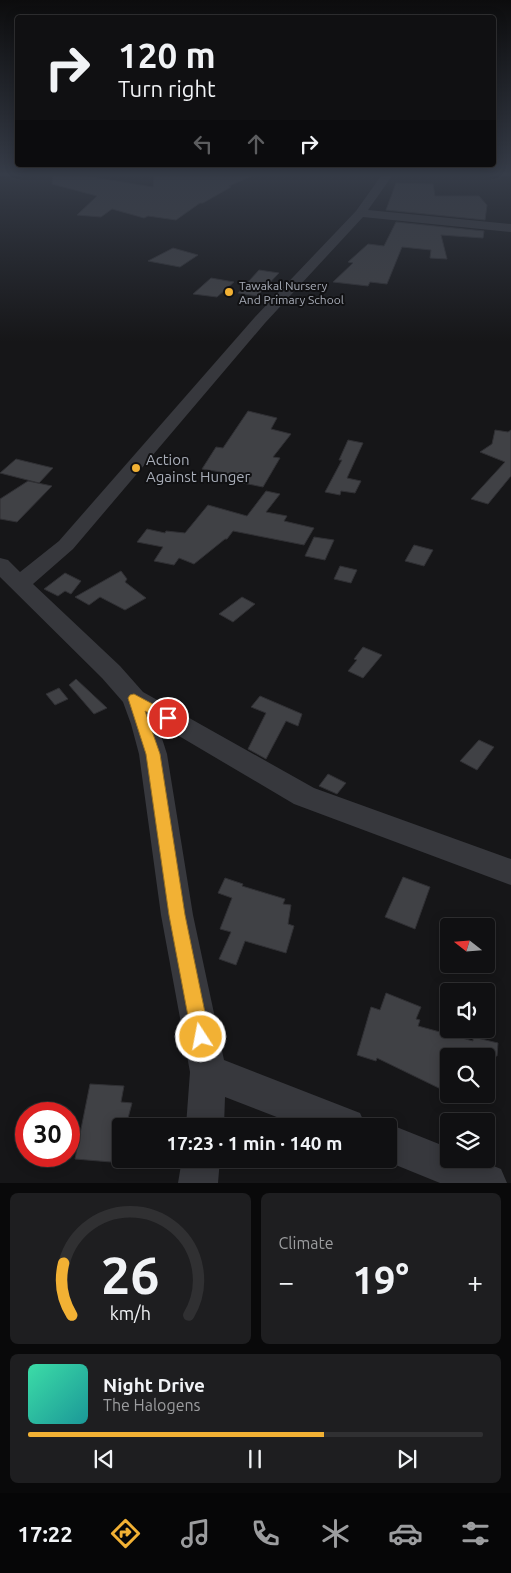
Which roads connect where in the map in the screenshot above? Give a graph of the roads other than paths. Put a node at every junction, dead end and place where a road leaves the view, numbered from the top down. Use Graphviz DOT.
graph roads {
  1 [pos="343,231"];
  2 [pos="10,574"];
  3 [pos="134,698"];
  4 [pos="511,872"];
  5 [pos="208,1072"];
  6 [pos="205,1118"];
  7 [pos="326,1118"];
  8 [pos="397,1146"];
  9 [pos="200,1168"];
  10 [pos="198,1183"];
  11 [pos="488,1183"];
  1 -- 2 [label="street"];
  2 -- 3 [label="street"];
  3 -- 4 [label="street"];
  3 -- 5 [label="street"];
  5 -- 6 [label="street"];
  5 -- 7 [label="street"];
  8 -- 11 [label="street"];
  9 -- 10 [label="street"];
}
